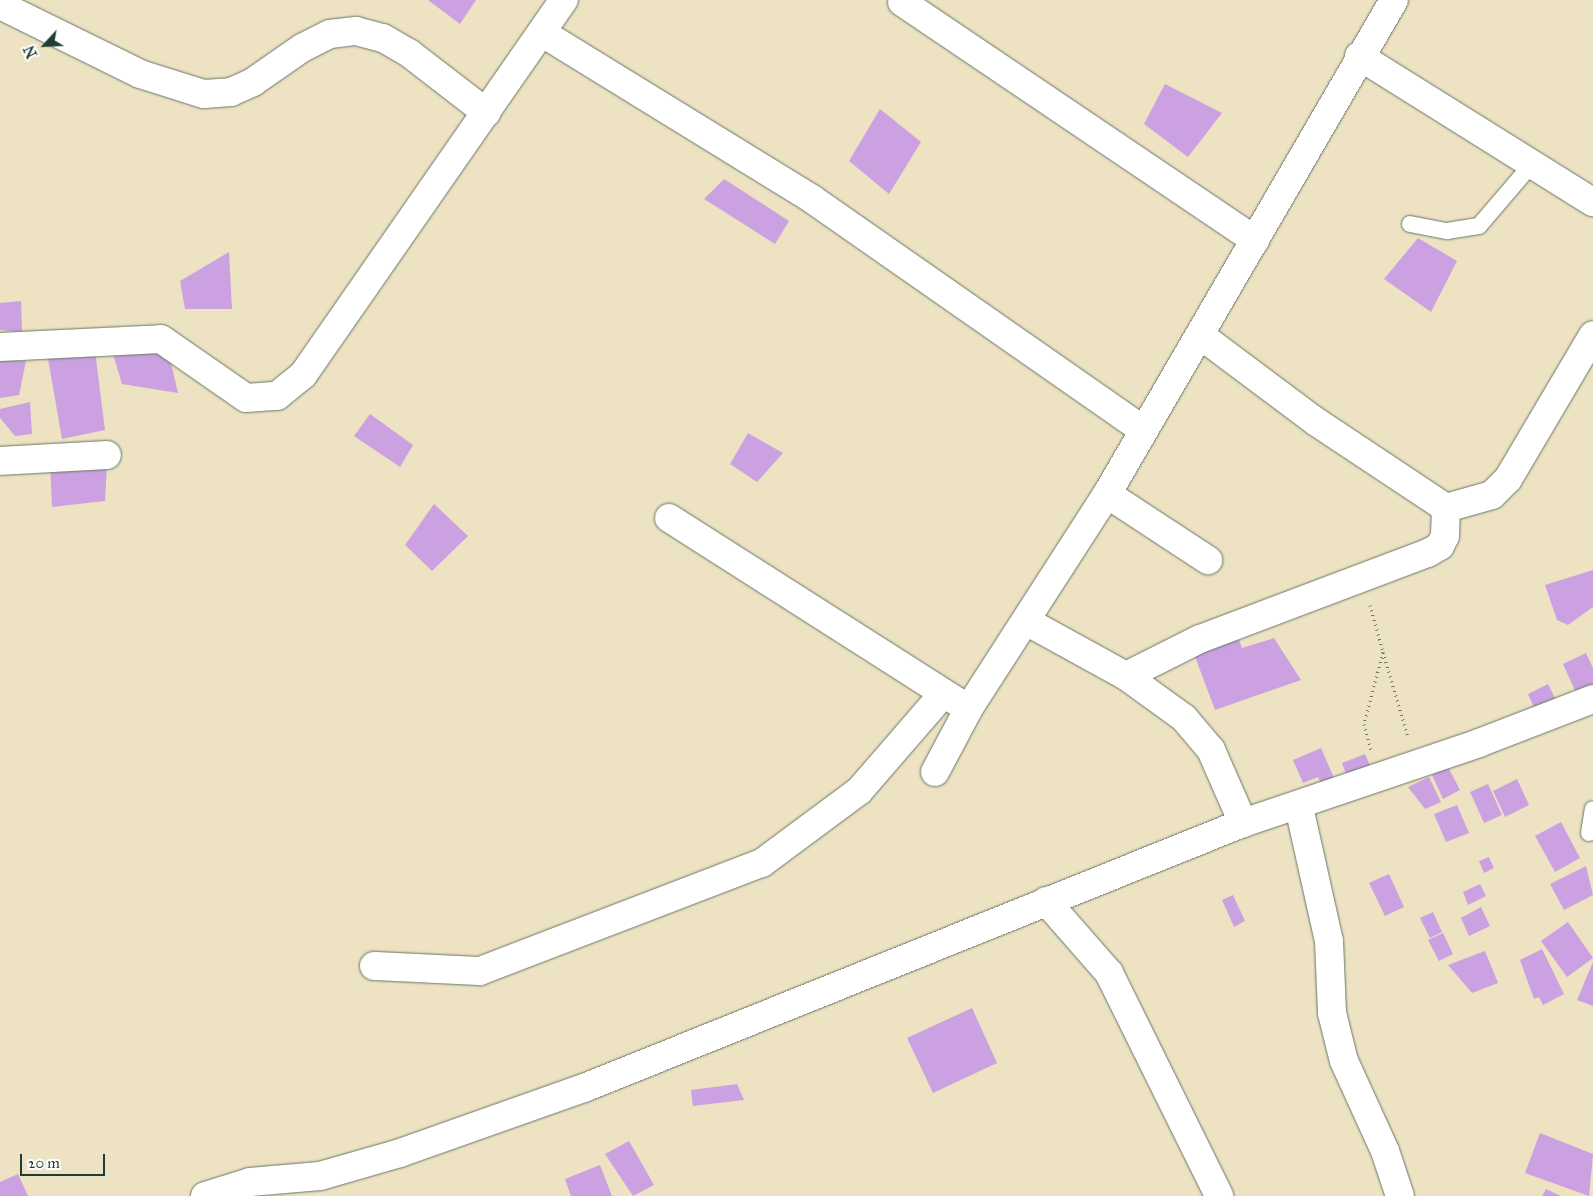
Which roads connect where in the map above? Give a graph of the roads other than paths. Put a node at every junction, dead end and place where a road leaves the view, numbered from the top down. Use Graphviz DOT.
graph roads {
  1 [pos="564,0"];
  2 [pos="1394,0"];
  3 [pos="902,2"];
  4 [pos="0,5"];
  5 [pos="544,34"];
  6 [pos="1359,56"];
  7 [pos="487,113"];
  8 [pos="1532,164"];
  9 [pos="1593,202"];
  10 [pos="1410,224"];
  11 [pos="1254,240"];
  12 [pos="1200,335"];
  13 [pos="1593,335"];
  14 [pos="0,347"];
  15 [pos="1142,429"];
  16 [pos="107,455"];
  17 [pos="0,461"];
  18 [pos="1107,494"];
  19 [pos="1446,508"];
  20 [pos="669,518"];
  21 [pos="1208,560"];
  22 [pos="1026,621"];
  23 [pos="1126,676"];
  24 [pos="944,694"];
  25 [pos="1593,699"];
  26 [pos="969,708"];
  27 [pos="935,772"];
  28 [pos="1299,807"];
  29 [pos="1593,808"];
  30 [pos="1243,823"];
  31 [pos="1589,833"];
  32 [pos="1046,901"];
  33 [pos="374,966"];
  34 [pos="322,1186"];
  35 [pos="204,1196"];
  36 [pos="1219,1196"];
  37 [pos="1400,1196"];
  1 -- 5 [label="street"];
  2 -- 6 [label="street"];
  3 -- 11 [label="street"];
  4 -- 7 [label="street"];
  5 -- 7 [label="street"];
  5 -- 15 [label="street"];
  6 -- 8 [label="street"];
  6 -- 11 [label="street"];
  7 -- 14 [label="street"];
  8 -- 9 [label="street"];
  8 -- 10 [label="lane"];
  11 -- 12 [label="street"];
  12 -- 15 [label="street"];
  12 -- 19 [label="street"];
  13 -- 19 [label="street"];
  15 -- 18 [label="street"];
  16 -- 17 [label="street"];
  18 -- 21 [label="street"];
  18 -- 22 [label="street"];
  19 -- 23 [label="street"];
  20 -- 24 [label="street"];
  22 -- 23 [label="street"];
  22 -- 26 [label="street"];
  23 -- 30 [label="street"];
  24 -- 26 [label="street"];
  24 -- 33 [label="street"];
  25 -- 28 [label="street"];
  26 -- 27 [label="street"];
  28 -- 30 [label="street"];
  28 -- 37 [label="street"];
  29 -- 31 [label="lane"];
  30 -- 32 [label="street"];
  32 -- 34 [label="street"];
  32 -- 36 [label="street"];
  34 -- 35 [label="street"];
}
